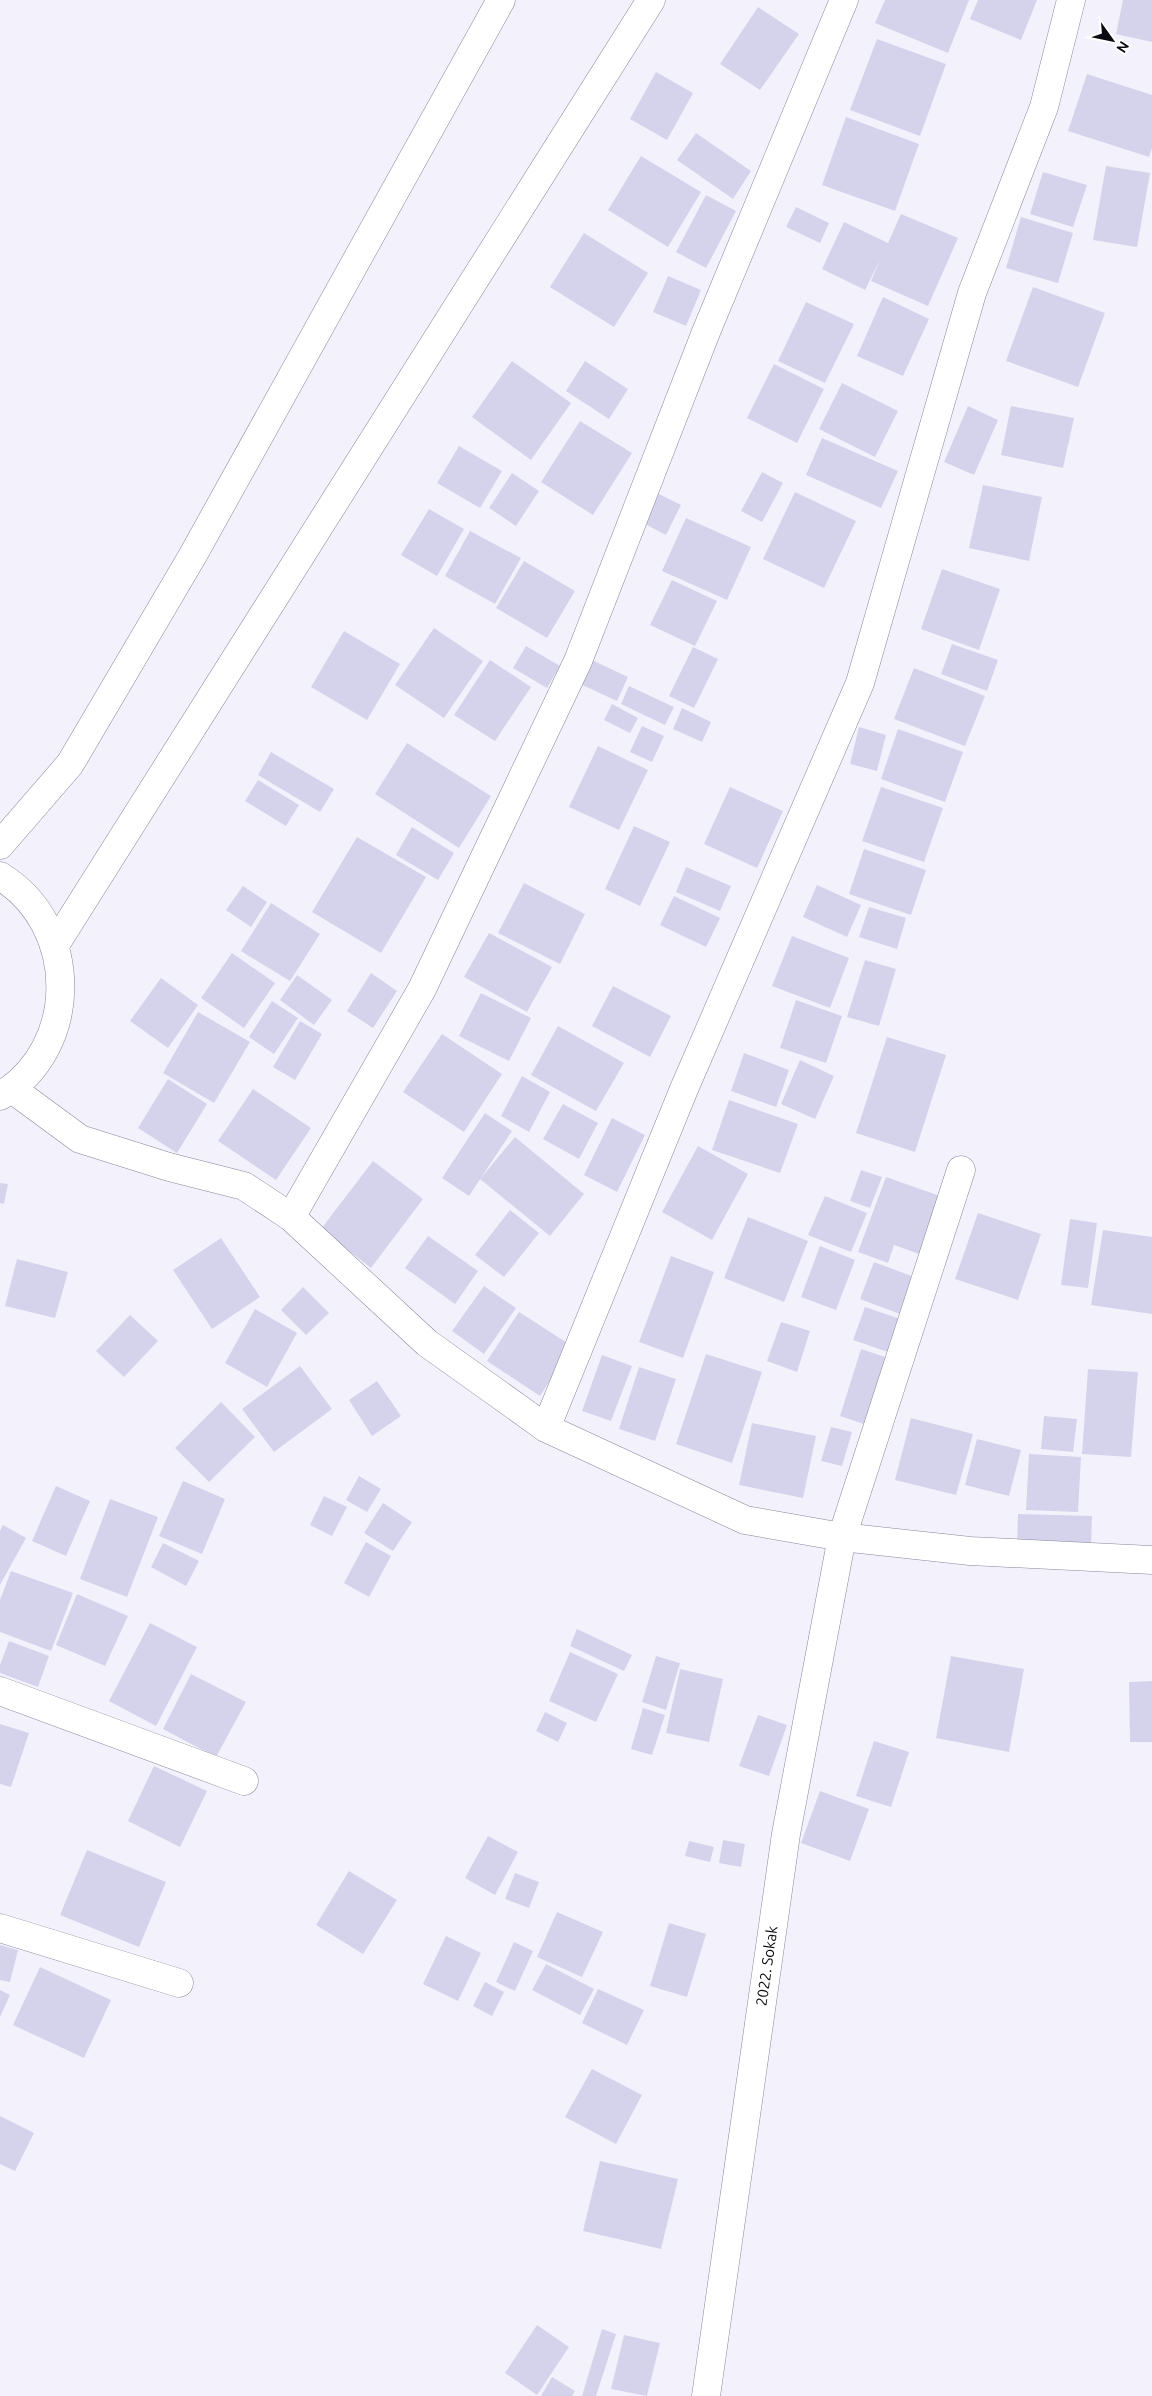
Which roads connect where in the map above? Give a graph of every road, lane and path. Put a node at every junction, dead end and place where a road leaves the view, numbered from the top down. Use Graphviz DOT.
graph roads {
  1 [pos="502,0"];
  2 [pos="652,0"];
  3 [pos="844,0"];
  4 [pos="1070,0"];
  5 [pos="0,845"];
  6 [pos="0,876"];
  7 [pos="55,945"];
  8 [pos="6,1093"];
  9 [pos="961,1170"];
  10 [pos="291,1217"];
  11 [pos="546,1428"];
  12 [pos="842,1538"];
  13 [pos="1152,1560"];
  14 [pos="0,1691"];
  15 [pos="244,1781"];
  16 [pos="0,1928"];
  17 [pos="179,1983"];
  18 [pos="706,2396"];
  1 -- 5 [label="main road"];
  2 -- 7 [label="main road"];
  3 -- 10 [label="main road"];
  4 -- 11 [label="main road"];
  6 -- 7 [label="main road"];
  7 -- 8 [label="main road"];
  8 -- 10 [label="main road"];
  9 -- 12 [label="main road, 2022. Sokak"];
  10 -- 11 [label="main road"];
  11 -- 12 [label="main road"];
  12 -- 13 [label="main road"];
  12 -- 18 [label="main road, 2022. Sokak"];
  14 -- 15 [label="main road"];
  16 -- 17 [label="main road"];
}
